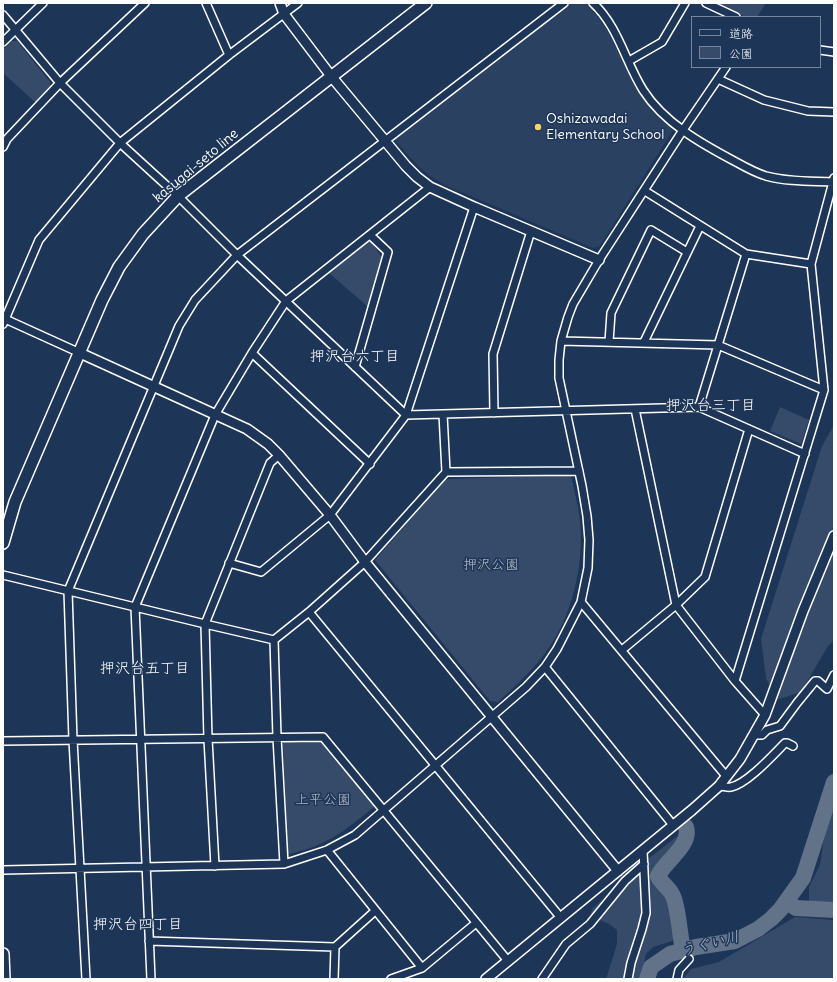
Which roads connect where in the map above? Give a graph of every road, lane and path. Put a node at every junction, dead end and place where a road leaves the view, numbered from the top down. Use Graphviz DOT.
graph roads {
  1 [pos="42,3"];
  2 [pos="145,3"];
  3 [pos="206,3"];
  4 [pos="280,3"];
  5 [pos="298,3"];
  6 [pos="426,3"];
  7 [pos="564,3"];
  8 [pos="593,3"];
  9 [pos="685,3"];
  10 [pos="706,3"];
  11 [pos="284,14"];
  12 [pos="3,15"];
  13 [pos="734,16"];
  14 [pos="16,30"];
  15 [pos="3,42"];
  16 [pos="821,50"];
  17 [pos="834,52"];
  18 [pos="229,55"];
  19 [pos="629,61"];
  20 [pos="725,68"];
  21 [pos="331,76"];
  22 [pos="718,79"];
  23 [pos="60,83"];
  24 [pos="834,112"];
  25 [pos="683,130"];
  26 [pos="384,140"];
  27 [pos="120,143"];
  28 [pos="3,147"];
  29 [pos="834,180"];
  30 [pos="430,187"];
  31 [pos="645,191"];
  32 [pos="178,196"];
  33 [pos="474,207"];
  34 [pos="700,226"];
  35 [pos="532,231"];
  36 [pos="370,235"];
  37 [pos="687,252"];
  38 [pos="746,254"];
  39 [pos="237,255"];
  40 [pos="599,260"];
  41 [pos="812,264"];
  42 [pos="286,301"];
  43 [pos="4,320"];
  44 [pos="562,341"];
  45 [pos="609,342"];
  46 [pos="644,342"];
  47 [pos="718,344"];
  48 [pos="80,353"];
  49 [pos="252,353"];
  50 [pos="355,367"];
  51 [pos="153,387"];
  52 [pos="824,390"];
  53 [pos="699,407"];
  54 [pos="635,409"];
  55 [pos="566,411"];
  56 [pos="494,413"];
  57 [pos="443,414"];
  58 [pos="216,415"];
  59 [pos="406,415"];
  60 [pos="749,429"];
  61 [pos="279,454"];
  62 [pos="805,454"];
  63 [pos="370,464"];
  64 [pos="579,471"];
  65 [pos="446,472"];
  66 [pos="330,515"];
  67 [pos="834,536"];
  68 [pos="3,543"];
  69 [pos="365,562"];
  70 [pos="229,563"];
  71 [pos="3,576"];
  72 [pos="68,590"];
  73 [pos="581,602"];
  74 [pos="676,605"];
  75 [pos="135,608"];
  76 [pos="310,612"];
  77 [pos="205,624"];
  78 [pos="274,640"];
  79 [pos="622,650"];
  80 [pos="545,667"];
  81 [pos="834,675"];
  82 [pos="735,681"];
  83 [pos="765,715"];
  84 [pos="492,717"];
  85 [pos="754,735"];
  86 [pos="277,737"];
  87 [pos="140,739"];
  88 [pos="208,739"];
  89 [pos="73,740"];
  90 [pos="3,741"];
  91 [pos="793,746"];
  92 [pos="435,765"];
  93 [pos="726,776"];
  94 [pos="719,786"];
  95 [pos="384,809"];
  96 [pos="673,825"];
  97 [pos="327,850"];
  98 [pos="643,850"];
  99 [pos="284,864"];
  100 [pos="644,864"];
  101 [pos="214,866"];
  102 [pos="146,867"];
  103 [pos="80,868"];
  104 [pos="3,870"];
  105 [pos="618,871"];
  106 [pos="375,912"];
  107 [pos="561,918"];
  108 [pos="476,923"];
  109 [pos="149,941"];
  110 [pos="335,947"];
  111 [pos="3,954"];
  112 [pos="689,958"];
  113 [pos="508,961"];
  114 [pos="422,968"];
  115 [pos="4,979"];
  116 [pos="86,979"];
  117 [pos="151,979"];
  118 [pos="334,979"];
  119 [pos="391,979"];
  120 [pos="486,979"];
  121 [pos="542,979"];
  122 [pos="628,979"];
  123 [pos="677,979"];
  1 -- 14 [label="street"];
  2 -- 23 [label="street"];
  3 -- 18 [label="street"];
  4 -- 11 [label="street"];
  5 -- 11 [label="street"];
  6 -- 21 [label="main road, kasugai-seto line"];
  7 -- 26 [label="street"];
  8 -- 19 [label="street"];
  9 -- 19 [label="street"];
  10 -- 13 [label="street"];
  11 -- 18 [label="street"];
  11 -- 21 [label="street"];
  12 -- 14 [label="street"];
  14 -- 15 [label="street"];
  14 -- 23 [label="street"];
  16 -- 17 [label="street"];
  18 -- 27 [label="street"];
  19 -- 25 [label="street"];
  20 -- 22 [label="street"];
  21 -- 26 [label="street"];
  21 -- 32 [label="main road, kasugai-seto line"];
  22 -- 24 [label="street"];
  22 -- 25 [label="street"];
  23 -- 27 [label="street"];
  23 -- 28 [label="street"];
  25 -- 29 [label="street"];
  25 -- 31 [label="street"];
  26 -- 30 [label="street"];
  26 -- 39 [label="street"];
  27 -- 32 [label="street"];
  27 -- 43 [label="street"];
  29 -- 41 [label="street"];
  30 -- 33 [label="street"];
  30 -- 36 [label="street"];
  31 -- 34 [label="street"];
  31 -- 40 [label="street"];
  32 -- 39 [label="street"];
  32 -- 48 [label="main road, kasugai-seto line"];
  33 -- 35 [label="street"];
  33 -- 59 [label="street"];
  34 -- 37 [label="street"];
  34 -- 38 [label="street"];
  35 -- 40 [label="street"];
  35 -- 56 [label="street"];
  36 -- 42 [label="street"];
  36 -- 50 [label="street"];
  37 -- 45 [label="street"];
  37 -- 46 [label="street"];
  38 -- 41 [label="street"];
  38 -- 47 [label="street"];
  39 -- 42 [label="street"];
  39 -- 51 [label="street"];
  40 -- 44 [label="street"];
  41 -- 52 [label="street"];
  42 -- 49 [label="street"];
  42 -- 50 [label="street"];
  43 -- 48 [label="street"];
  44 -- 45 [label="street"];
  44 -- 55 [label="street"];
  45 -- 46 [label="street"];
  46 -- 47 [label="street"];
  47 -- 52 [label="street"];
  47 -- 53 [label="street"];
  48 -- 51 [label="street"];
  48 -- 68 [label="main road, kasugai-seto line"];
  49 -- 58 [label="street"];
  49 -- 63 [label="street"];
  50 -- 59 [label="street"];
  51 -- 58 [label="street"];
  51 -- 72 [label="street"];
  52 -- 62 [label="street"];
  53 -- 54 [label="street"];
  53 -- 60 [label="street"];
  54 -- 55 [label="street"];
  54 -- 74 [label="street"];
  55 -- 56 [label="street"];
  55 -- 64 [label="street"];
  56 -- 57 [label="street"];
  57 -- 59 [label="street"];
  57 -- 65 [label="street"];
  58 -- 61 [label="street"];
  58 -- 75 [label="street"];
  59 -- 63 [label="street"];
  60 -- 62 [label="street"];
  60 -- 74 [label="street"];
  61 -- 66 [label="street"];
  61 -- 70 [label="street"];
  62 -- 82 [label="street"];
  63 -- 66 [label="street"];
  64 -- 65 [label="street"];
  64 -- 73 [label="street"];
  65 -- 69 [label="street"];
  66 -- 69 [label="street"];
  66 -- 70 [label="street"];
  67 -- 83 [label="street"];
  69 -- 76 [label="street"];
  69 -- 84 [label="street"];
  70 -- 77 [label="street"];
  71 -- 72 [label="street"];
  72 -- 75 [label="street"];
  72 -- 89 [label="street"];
  73 -- 79 [label="street"];
  73 -- 80 [label="street"];
  74 -- 79 [label="street"];
  74 -- 82 [label="street"];
  75 -- 77 [label="street"];
  75 -- 87 [label="street"];
  76 -- 78 [label="street"];
  76 -- 92 [label="street"];
  77 -- 78 [label="street"];
  77 -- 88 [label="street"];
  78 -- 86 [label="street"];
  79 -- 93 [label="street"];
  80 -- 84 [label="street"];
  80 -- 96 [label="street"];
  81 -- 85 [label="street"];
  82 -- 83 [label="street"];
  83 -- 85 [label="street"];
  84 -- 92 [label="street"];
  84 -- 105 [label="street"];
  85 -- 93 [label="street"];
  86 -- 88 [label="street"];
  86 -- 95 [label="street"];
  86 -- 99 [label="street"];
  87 -- 88 [label="street"];
  87 -- 89 [label="street"];
  87 -- 102 [label="street"];
  88 -- 101 [label="street"];
  89 -- 90 [label="street"];
  89 -- 103 [label="street"];
  91 -- 94 [label="street"];
  92 -- 95 [label="street"];
  92 -- 107 [label="street"];
  93 -- 94 [label="street"];
  94 -- 96 [label="street"];
  95 -- 97 [label="street"];
  95 -- 108 [label="street"];
  96 -- 98 [label="street"];
  97 -- 99 [label="street"];
  97 -- 106 [label="street"];
  98 -- 100 [label="street"];
  98 -- 105 [label="street"];
  99 -- 101 [label="street"];
  100 -- 121 [label="street"];
  100 -- 122 [label="street"];
  101 -- 102 [label="street"];
  102 -- 103 [label="street"];
  102 -- 109 [label="street"];
  103 -- 104 [label="street"];
  103 -- 116 [label="street"];
  105 -- 107 [label="street"];
  106 -- 110 [label="street"];
  106 -- 114 [label="street"];
  107 -- 113 [label="street"];
  108 -- 113 [label="street"];
  108 -- 114 [label="street"];
  109 -- 110 [label="street"];
  109 -- 117 [label="street"];
  110 -- 118 [label="street"];
  111 -- 115 [label="main road"];
  112 -- 123 [label="street"];
  113 -- 120 [label="street"];
  114 -- 119 [label="street"];
}
